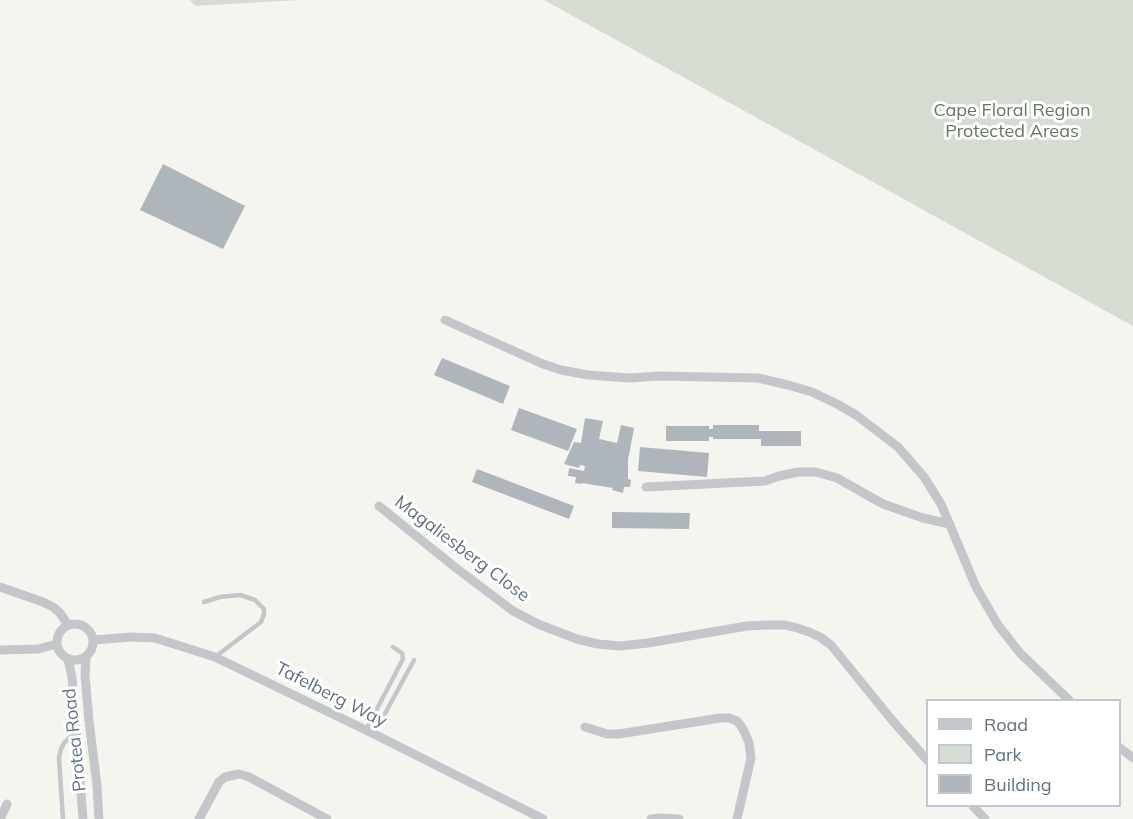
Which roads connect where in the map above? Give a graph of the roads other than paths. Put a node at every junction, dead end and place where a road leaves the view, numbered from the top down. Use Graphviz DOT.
graph roads {
  1 [pos="445,320"];
  2 [pos="646,487"];
  3 [pos="379,506"];
  4 [pos="950,524"];
  5 [pos="0,587"];
  6 [pos="204,602"];
  7 [pos="68,625"];
  8 [pos="93,640"];
  9 [pos="57,644"];
  10 [pos="393,647"];
  11 [pos="0,650"];
  12 [pos="213,656"];
  13 [pos="86,657"];
  14 [pos="68,659"];
  15 [pos="414,660"];
  16 [pos="1068,699"];
  17 [pos="585,727"];
  18 [pos="370,732"];
  19 [pos="76,734"];
  20 [pos="93,756"];
  21 [pos="78,758"];
  22 [pos="926,760"];
  23 [pos="7,804"];
  24 [pos="974,807"];
  25 [pos="738,816"];
  26 [pos="0,819"];
  27 [pos="63,819"];
  28 [pos="83,819"];
  29 [pos="99,819"];
  30 [pos="200,819"];
  31 [pos="327,819"];
  32 [pos="543,819"];
  33 [pos="651,819"];
  34 [pos="679,819"];
  35 [pos="985,819"];
  1 -- 4 [label="street"];
  2 -- 4 [label="street"];
  3 -- 22 [label="street, Magaliesberg Close"];
  4 -- 16 [label="street"];
  5 -- 7 [label="street"];
  6 -- 12 [label="lane"];
  7 -- 8 [label="street"];
  7 -- 9 [label="street"];
  8 -- 12 [label="street, Tafelberg Way"];
  8 -- 13 [label="street"];
  9 -- 11 [label="street"];
  9 -- 14 [label="street"];
  10 -- 18 [label="lane"];
  12 -- 18 [label="street, Tafelberg Way"];
  13 -- 14 [label="street"];
  13 -- 20 [label="street, Protea Road"];
  14 -- 19 [label="street, Protea Road"];
  15 -- 18 [label="lane"];
  17 -- 25 [label="street"];
  18 -- 32 [label="street, Tafelberg Way"];
  19 -- 21 [label="street, Protea Road"];
  19 -- 27 [label="lane"];
  20 -- 21 [label="street"];
  20 -- 29 [label="street, Protea Road"];
  21 -- 28 [label="street, Protea Road"];
  23 -- 26 [label="street"];
  24 -- 35 [label="street"];
  30 -- 31 [label="street"];
  33 -- 34 [label="street"];
}
